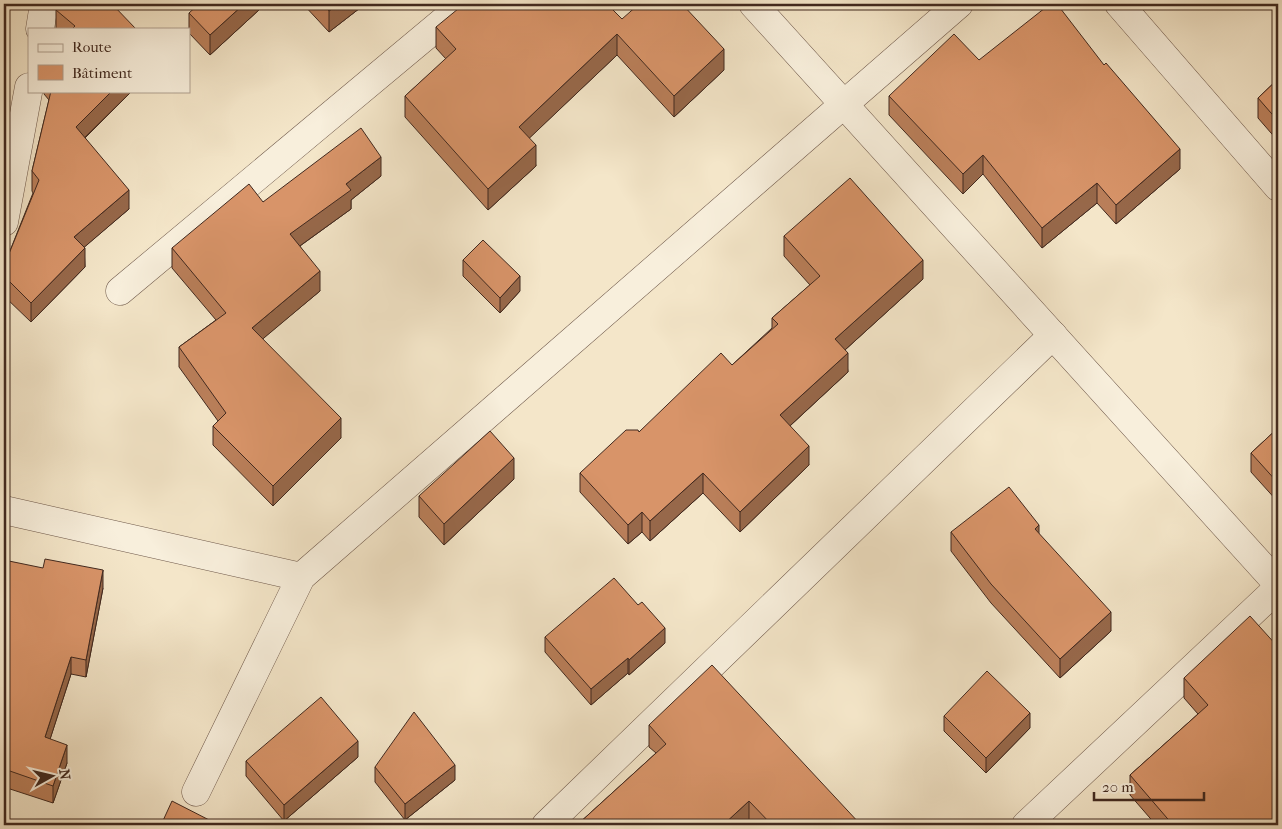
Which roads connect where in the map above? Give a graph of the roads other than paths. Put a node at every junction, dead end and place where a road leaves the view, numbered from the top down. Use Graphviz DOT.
graph roads {
  1 [pos="44,4"];
  2 [pos="464,4"];
  3 [pos="753,4"];
  4 [pos="959,4"];
  5 [pos="1119,4"];
  6 [pos="40,28"];
  7 [pos="28,92"];
  8 [pos="844,104"];
  9 [pos="1278,187"];
  10 [pos="4,222"];
  11 [pos="120,291"];
  12 [pos="1053,335"];
  13 [pos="4,510"];
  14 [pos="300,577"];
  15 [pos="1278,584"];
  16 [pos="1278,588"];
  17 [pos="196,792"];
  18 [pos="546,825"];
  19 [pos="1026,825"];
  1 -- 6 [label="street"];
  2 -- 11 [label="street"];
  3 -- 8 [label="street"];
  4 -- 8 [label="street"];
  5 -- 9 [label="street"];
  7 -- 10 [label="street"];
  8 -- 12 [label="street"];
  8 -- 14 [label="street"];
  12 -- 15 [label="street"];
  12 -- 18 [label="street"];
  13 -- 14 [label="street"];
  14 -- 17 [label="street"];
  16 -- 19 [label="street"];
}
